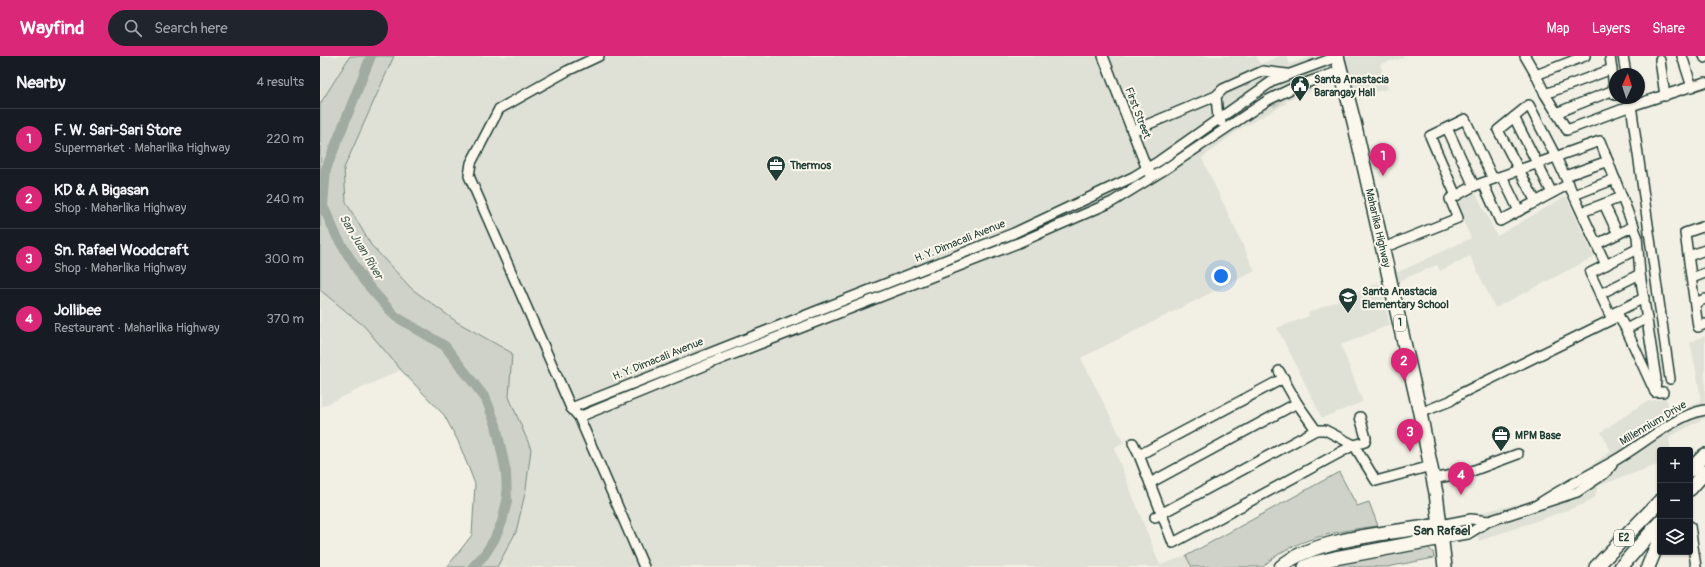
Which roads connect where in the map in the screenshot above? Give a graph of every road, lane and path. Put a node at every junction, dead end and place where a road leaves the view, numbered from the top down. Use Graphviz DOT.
graph roads {
  1 [pos="599,56"];
  2 [pos="1103,56"];
  3 [pos="1338,56"];
  4 [pos="1526,56"];
  5 [pos="1586,56"];
  6 [pos="1610,56"];
  7 [pos="1623,56"];
  8 [pos="1682,56"];
  9 [pos="1660,60"];
  10 [pos="1307,66"];
  11 [pos="1612,68"];
  12 [pos="1625,68"];
  13 [pos="1609,70"];
  14 [pos="1340,71"];
  15 [pos="1289,74"];
  16 [pos="1536,75"];
  17 [pos="1260,78"];
  18 [pos="1311,81"];
  19 [pos="1705,82"];
  20 [pos="1692,87"];
  21 [pos="1223,89"];
  22 [pos="1609,92"];
  23 [pos="1545,94"];
  24 [pos="1216,96"];
  25 [pos="1665,96"];
  26 [pos="1645,99"];
  27 [pos="1272,104"];
  28 [pos="1616,104"];
  29 [pos="1627,104"];
  30 [pos="1630,104"];
  31 [pos="1617,111"];
  32 [pos="1556,112"];
  33 [pos="1514,117"];
  34 [pos="1218,118"];
  35 [pos="1239,120"];
  36 [pos="1447,128"];
  37 [pos="1227,129"];
  38 [pos="1132,131"];
  39 [pos="1556,157"];
  40 [pos="1608,161"];
  41 [pos="1538,163"];
  42 [pos="1147,168"];
  43 [pos="1519,170"];
  44 [pos="1502,176"];
  45 [pos="1153,177"];
  46 [pos="1493,179"];
  47 [pos="1615,179"];
  48 [pos="1567,180"];
  49 [pos="1478,185"];
  50 [pos="1552,193"];
  51 [pos="1574,195"];
  52 [pos="1456,196"];
  53 [pos="1622,197"];
  54 [pos="1536,202"];
  55 [pos="1604,204"];
  56 [pos="1519,211"];
  57 [pos="1582,212"];
  58 [pos="1634,226"];
  59 [pos="1705,226"];
  60 [pos="1014,233"];
  61 [pos="1618,234"];
  62 [pos="1018,243"];
  63 [pos="1597,244"];
  64 [pos="1383,248"];
  65 [pos="1637,249"];
  66 [pos="1705,250"];
  67 [pos="1689,256"];
  68 [pos="1606,265"];
  69 [pos="1705,273"];
  70 [pos="1640,274"];
  71 [pos="1692,278"];
  72 [pos="1600,294"];
  73 [pos="1644,298"];
  74 [pos="1705,299"];
  75 [pos="1695,303"];
  76 [pos="1617,314"];
  77 [pos="1647,318"];
  78 [pos="1705,324"];
  79 [pos="1626,329"];
  80 [pos="1653,358"];
  81 [pos="1641,364"];
  82 [pos="1670,378"];
  83 [pos="1297,403"];
  84 [pos="571,408"];
  85 [pos="1705,410"];
  86 [pos="1420,413"];
  87 [pos="579,417"];
  88 [pos="1360,417"];
  89 [pos="1316,430"];
  90 [pos="1133,444"];
  91 [pos="1354,446"];
  92 [pos="1518,454"];
  93 [pos="1139,455"];
  94 [pos="1704,456"];
  95 [pos="1693,467"];
  96 [pos="1705,472"];
  97 [pos="1432,473"];
  98 [pos="1150,482"];
  99 [pos="1693,486"];
  100 [pos="1657,504"];
  101 [pos="1158,516"];
  102 [pos="1464,520"];
  103 [pos="1489,521"];
  104 [pos="1657,525"];
  105 [pos="1441,532"];
  106 [pos="1468,534"];
  107 [pos="1657,545"];
  108 [pos="1693,546"];
  109 [pos="644,567"];
  110 [pos="1281,567"];
  111 [pos="1304,567"];
  112 [pos="1445,567"];
  113 [pos="1596,567"];
  114 [pos="1621,567"];
  115 [pos="1648,567"];
  116 [pos="1696,567"];
  1 -- 84 [label="street"];
  2 -- 38 [label="street, First Street"];
  3 -- 10 [label="street, H. Y. Dimacali Avenue"];
  3 -- 14 [label="highway, Maharlika Highway / 1"];
  4 -- 16 [label="street"];
  5 -- 16 [label="street"];
  6 -- 11 [label="street"];
  7 -- 12 [label="street"];
  8 -- 20 [label="street"];
  9 -- 25 [label="street"];
  10 -- 15 [label="street, H. Y. Dimacali Avenue"];
  10 -- 18 [label="street"];
  13 -- 23 [label="street"];
  14 -- 18 [label="street, H. Y. Dimacali Avenue"];
  14 -- 64 [label="highway, Maharlika Highway / 1"];
  15 -- 21 [label="street"];
  15 -- 34 [label="street, H. Y. Dimacali Avenue"];
  16 -- 23 [label="street"];
  17 -- 21 [label="street"];
  18 -- 35 [label="street, H. Y. Dimacali Avenue"];
  19 -- 20 [label="street"];
  20 -- 25 [label="street"];
  21 -- 24 [label="street"];
  22 -- 32 [label="street"];
  23 -- 32 [label="street"];
  24 -- 34 [label="street"];
  24 -- 38 [label="street"];
  25 -- 26 [label="street"];
  27 -- 35 [label="street"];
  28 -- 31 [label="street"];
  29 -- 31 [label="street"];
  30 -- 82 [label="street"];
  31 -- 32 [label="street"];
  33 -- 39 [label="street"];
  33 -- 41 [label="street"];
  33 -- 43 [label="street"];
  34 -- 37 [label="street"];
  34 -- 42 [label="street, H. Y. Dimacali Avenue"];
  35 -- 37 [label="street, H. Y. Dimacali Avenue"];
  36 -- 46 [label="street"];
  36 -- 49 [label="street"];
  36 -- 52 [label="street"];
  37 -- 45 [label="street, H. Y. Dimacali Avenue"];
  38 -- 42 [label="street, First Street"];
  39 -- 40 [label="street"];
  39 -- 41 [label="street"];
  39 -- 48 [label="street"];
  40 -- 47 [label="street"];
  40 -- 48 [label="street"];
  41 -- 43 [label="street"];
  41 -- 50 [label="street"];
  42 -- 45 [label="street, First Street"];
  42 -- 60 [label="street, H. Y. Dimacali Avenue"];
  43 -- 44 [label="street"];
  43 -- 54 [label="street"];
  44 -- 46 [label="street"];
  44 -- 56 [label="street"];
  45 -- 62 [label="street, H. Y. Dimacali Avenue"];
  46 -- 49 [label="street"];
  47 -- 51 [label="street"];
  47 -- 53 [label="street"];
  48 -- 50 [label="street"];
  48 -- 51 [label="street"];
  49 -- 52 [label="street"];
  49 -- 56 [label="street"];
  50 -- 54 [label="street"];
  51 -- 57 [label="street"];
  52 -- 64 [label="street"];
  53 -- 55 [label="street"];
  53 -- 58 [label="street"];
  54 -- 56 [label="street"];
  55 -- 57 [label="street"];
  55 -- 61 [label="street"];
  57 -- 63 [label="street"];
  58 -- 61 [label="street"];
  58 -- 65 [label="street"];
  59 -- 67 [label="street"];
  60 -- 62 [label="street"];
  60 -- 84 [label="street, H. Y. Dimacali Avenue"];
  61 -- 63 [label="street"];
  62 -- 87 [label="street, H. Y. Dimacali Avenue"];
  63 -- 68 [label="street"];
  64 -- 86 [label="highway, Maharlika Highway / 1"];
  65 -- 68 [label="street"];
  65 -- 70 [label="street"];
  66 -- 67 [label="street"];
  67 -- 71 [label="street"];
  68 -- 72 [label="street"];
  69 -- 71 [label="street"];
  70 -- 72 [label="street"];
  70 -- 73 [label="street"];
  71 -- 75 [label="street"];
  72 -- 76 [label="street"];
  73 -- 76 [label="street"];
  73 -- 77 [label="street"];
  74 -- 75 [label="street"];
  75 -- 78 [label="street"];
  76 -- 79 [label="street"];
  76 -- 86 [label="street"];
  77 -- 79 [label="street"];
  77 -- 80 [label="street"];
  79 -- 81 [label="street"];
  80 -- 81 [label="street"];
  80 -- 81 [label="street"];
  83 -- 89 [label="street"];
  83 -- 93 [label="street"];
  83 -- 98 [label="street"];
  84 -- 87 [label="street"];
  85 -- 103 [label="street, Millennium Drive"];
  86 -- 97 [label="highway, Maharlika Highway / 1"];
  87 -- 109 [label="street"];
  88 -- 91 [label="street"];
  89 -- 91 [label="street"];
  89 -- 101 [label="street"];
  90 -- 93 [label="street"];
  91 -- 97 [label="street"];
  91 -- 101 [label="street"];
  92 -- 97 [label="street"];
  93 -- 98 [label="street"];
  94 -- 95 [label="highway"];
  96 -- 99 [label="highway"];
  97 -- 105 [label="highway, Maharlika Highway / 1"];
  98 -- 101 [label="street"];
  100 -- 113 [label="highway, E2"];
  102 -- 103 [label="street, Millennium Drive"];
  102 -- 105 [label="street, Millennium Drive"];
  102 -- 106 [label="street"];
  103 -- 106 [label="street, Millennium Drive"];
  104 -- 114 [label="highway, E2"];
  105 -- 106 [label="street, Millennium Drive"];
  105 -- 110 [label="highway"];
  105 -- 111 [label="highway"];
  105 -- 112 [label="highway, Maharlika Highway / 1"];
  107 -- 115 [label="highway"];
  108 -- 116 [label="street"];
}
